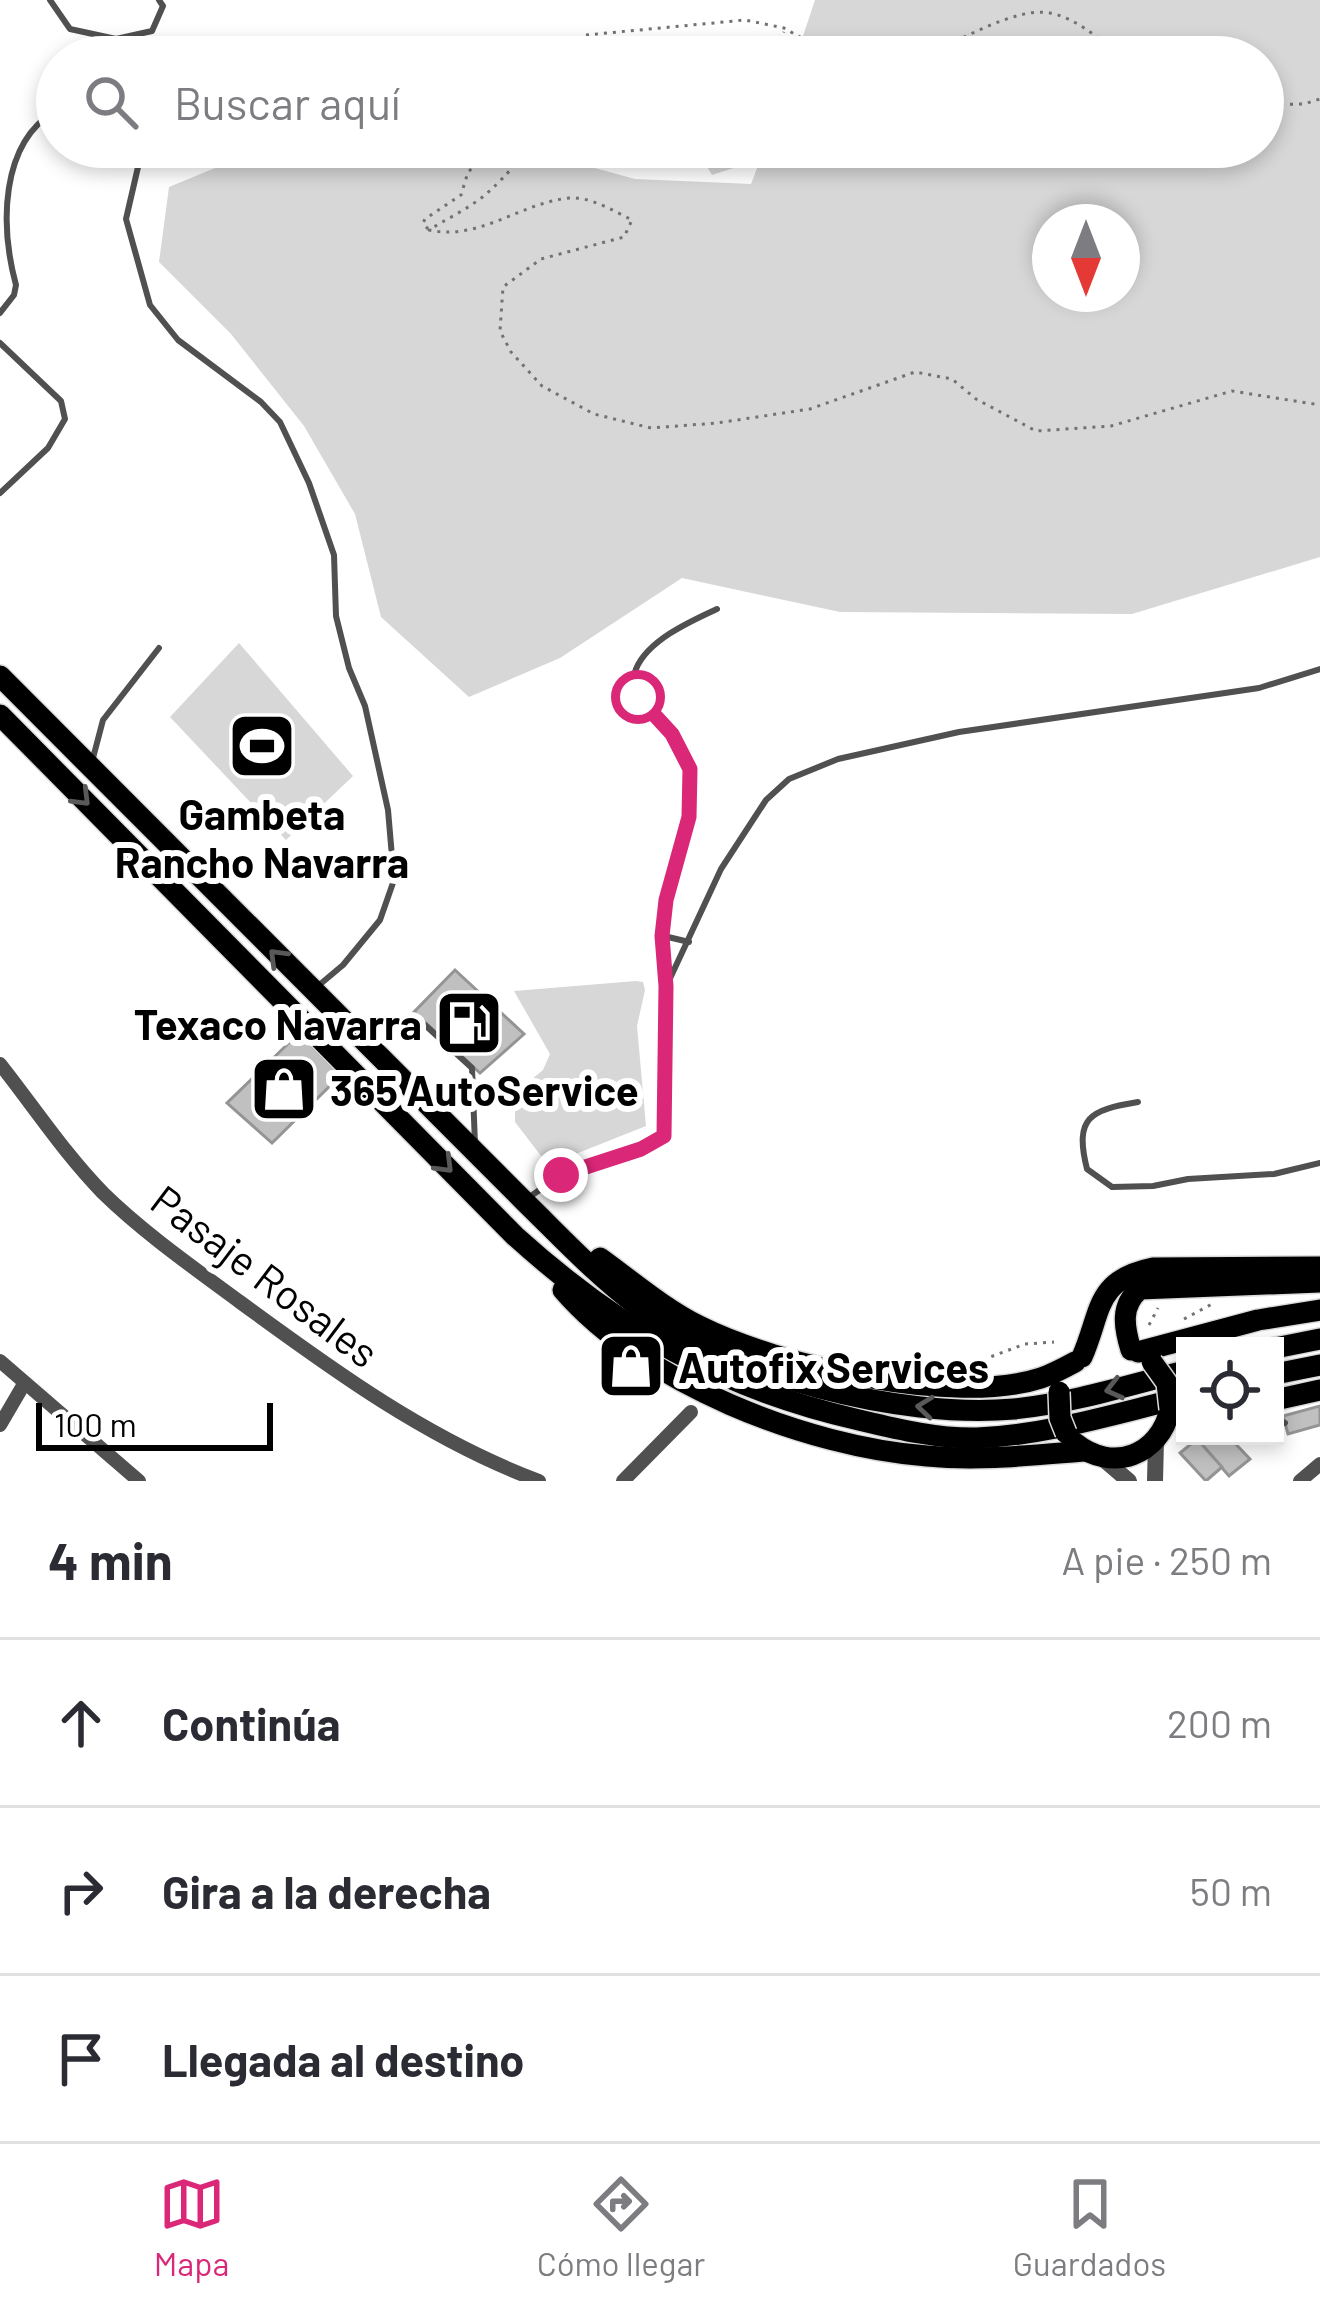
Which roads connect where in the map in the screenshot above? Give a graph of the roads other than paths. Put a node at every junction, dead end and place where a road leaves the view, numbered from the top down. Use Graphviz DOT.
graph roads {
  1 [pos="50,0"];
  2 [pos="159,0"];
  3 [pos="102,36"];
  4 [pos="130,36"];
  5 [pos="36,122"];
  6 [pos="138,168"];
  7 [pos="0,258"];
  8 [pos="9,267"];
  9 [pos="0,313"];
  10 [pos="0,343"];
  11 [pos="8,351"];
  12 [pos="0,358"];
  13 [pos="0,494"];
  14 [pos="717,609"];
  15 [pos="159,648"];
  16 [pos="1320,669"];
  17 [pos="0,676"];
  18 [pos="0,715"];
  19 [pos="90,767"];
  20 [pos="662,936"];
  21 [pos="689,942"];
  22 [pos="666,986"];
  23 [pos="311,991"];
  24 [pos="342,1022"];
  25 [pos="0,1064"];
  26 [pos="1138,1102"];
  27 [pos="475,1153"];
  28 [pos="1320,1163"];
  29 [pos="524,1201"];
  30 [pos="515,1236"];
  31 [pos="1320,1267"];
  32 [pos="1320,1282"];
  33 [pos="1320,1310"];
  34 [pos="1320,1339"];
  35 [pos="1284,1346"];
  36 [pos="1140,1354"];
  37 [pos="1079,1360"];
  38 [pos="0,1361"];
  39 [pos="1320,1365"];
  40 [pos="1176,1373"];
  41 [pos="1284,1373"];
  42 [pos="24,1384"];
  43 [pos="1320,1390"];
  44 [pos="1284,1398"];
  45 [pos="1176,1402"];
  46 [pos="1176,1411"];
  47 [pos="691,1412"];
  48 [pos="1176,1415"];
  49 [pos="0,1425"];
  50 [pos="1159,1437"];
  51 [pos="1093,1454"];
  52 [pos="1320,1464"];
  53 [pos="139,1481"];
  54 [pos="539,1481"];
  55 [pos="623,1481"];
  56 [pos="1129,1481"];
  57 [pos="1155,1481"];
  58 [pos="1300,1481"];
  1 -- 3 [label="lane"];
  2 -- 4 [label="lane"];
  5 -- 8 [label="lane"];
  6 -- 23 [label="lane"];
  7 -- 8 [label="lane"];
  8 -- 9 [label="lane"];
  10 -- 11 [label="lane"];
  11 -- 12 [label="lane"];
  11 -- 13 [label="lane"];
  14 -- 20 [label="lane"];
  15 -- 19 [label="lane"];
  16 -- 21 [label="lane"];
  17 -- 19 [label="highway"];
  18 -- 30 [label="highway, one-way"];
  23 -- 19 [label="highway, one-way"];
  20 -- 21 [label="lane"];
  20 -- 22 [label="lane"];
  21 -- 22 [label="lane"];
  22 -- 29 [label="lane"];
  23 -- 24 [label="highway"];
  24 -- 27 [label="highway"];
  24 -- 27 [label="lane"];
  25 -- 54 [label="street, Pasaje Rosales"];
  26 -- 28 [label="lane"];
  27 -- 29 [label="highway"];
  29 -- 37 [label="highway"];
  40 -- 29 [label="highway, one-way"];
  30 -- 46 [label="highway"];
  30 -- 51 [label="highway"];
  31 -- 37 [label="highway"];
  32 -- 36 [label="highway"];
  33 -- 36 [label="highway"];
  34 -- 35 [label="highway"];
  36 -- 37 [label="highway"];
  36 -- 45 [label="highway, bridge"];
  37 -- 51 [label="highway, bridge"];
  38 -- 42 [label="street"];
  39 -- 41 [label="highway"];
  42 -- 49 [label="street"];
  42 -- 53 [label="street"];
  43 -- 44 [label="highway"];
  47 -- 55 [label="street"];
  48 -- 50 [label="highway"];
  50 -- 51 [label="highway"];
  50 -- 57 [label="street"];
  51 -- 56 [label="street"];
  52 -- 58 [label="street"];
}
